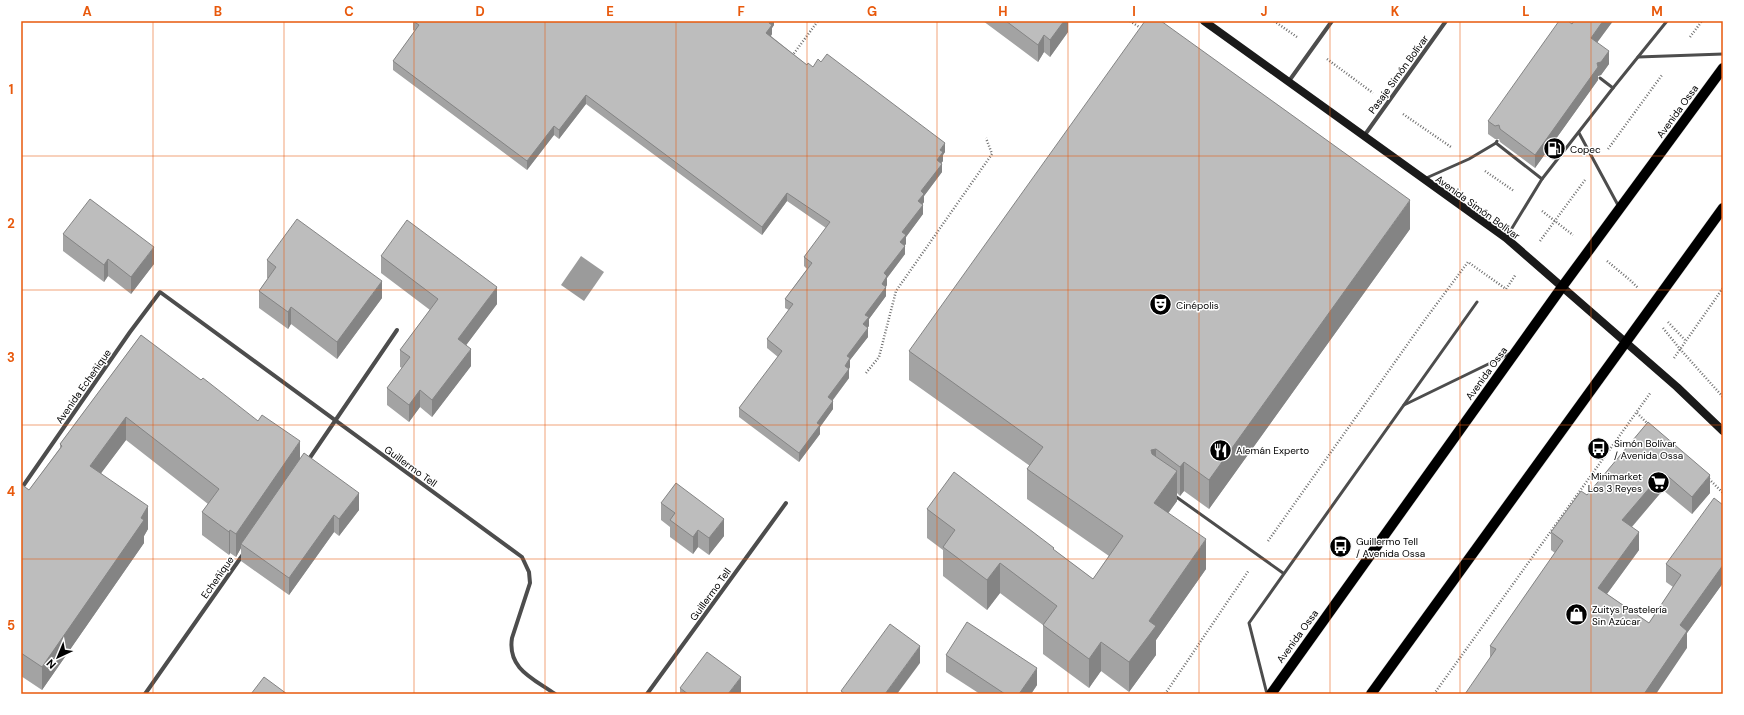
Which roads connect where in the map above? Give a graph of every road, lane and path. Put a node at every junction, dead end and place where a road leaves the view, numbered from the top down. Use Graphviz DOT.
graph roads {
  1 [pos="818,21"];
  2 [pos="1130,21"];
  3 [pos="1204,21"];
  4 [pos="1274,21"];
  5 [pos="1332,21"];
  6 [pos="1446,21"];
  7 [pos="1667,21"];
  8 [pos="1702,21"];
  9 [pos="1138,27"];
  10 [pos="1313,48"];
  11 [pos="1723,54"];
  12 [pos="1676,55"];
  13 [pos="1638,57"];
  14 [pos="789,59"];
  15 [pos="1723,68"];
  16 [pos="1600,78"];
  17 [pos="1289,81"];
  18 [pos="1613,88"];
  19 [pos="1387,103"];
  20 [pos="1579,133"];
  21 [pos="1364,136"];
  22 [pos="986,138"];
  23 [pos="1469,159"];
  24 [pos="1596,165"];
  25 [pos="1423,179"];
  26 [pos="1542,179"];
  27 [pos="1530,202"];
  28 [pos="1723,208"];
  29 [pos="1620,209"];
  30 [pos="1555,220"];
  31 [pos="1506,238"];
  32 [pos="1591,249"];
  33 [pos="1528,258"];
  34 [pos="1562,287"];
  35 [pos="1723,288"];
  36 [pos="160,292"];
  37 [pos="1477,302"];
  38 [pos="1651,307"];
  39 [pos="397,330"];
  40 [pos="1685,340"];
  41 [pos="1624,342"];
  42 [pos="1680,349"];
  43 [pos="1518,350"];
  44 [pos="866,374"];
  45 [pos="1662,375"];
  46 [pos="1723,397"];
  47 [pos="1403,405"];
  48 [pos="1637,414"];
  49 [pos="335,422"];
  50 [pos="1654,429"];
  51 [pos="1723,431"];
  52 [pos="304,467"];
  53 [pos="1706,477"];
  54 [pos="21,489"];
  55 [pos="1723,493"];
  56 [pos="1172,494"];
  57 [pos="786,503"];
  58 [pos="245,551"];
  59 [pos="1258,556"];
  60 [pos="1283,574"];
  61 [pos="145,694"];
  62 [pos="556,694"];
  63 [pos="646,694"];
  64 [pos="1165,694"];
  65 [pos="1267,694"];
  66 [pos="1271,694"];
  67 [pos="1371,694"];
  68 [pos="1434,694"];
  1 -- 14 [label="path"];
  2 -- 9 [label="path"];
  3 -- 17 [label="street, Avenida Simón Bolívar"];
  4 -- 10 [label="path"];
  5 -- 10 [label="street"];
  6 -- 19 [label="street, Pasaje Simón Bolívar"];
  7 -- 13 [label="lane"];
  8 -- 12 [label="path"];
  10 -- 17 [label="street"];
  10 -- 19 [label="path"];
  11 -- 12 [label="lane"];
  12 -- 13 [label="lane"];
  12 -- 24 [label="path"];
  13 -- 18 [label="lane"];
  15 -- 29 [label="main road, Avenida Ossa"];
  16 -- 18 [label="lane"];
  17 -- 21 [label="street, Avenida Simón Bolívar"];
  18 -- 20 [label="lane"];
  19 -- 21 [label="street, Pasaje Simón Bolívar"];
  19 -- 23 [label="path"];
  20 -- 24 [label="lane"];
  20 -- 26 [label="lane"];
  21 -- 25 [label="street, Avenida Simón Bolívar"];
  22 -- 44 [label="path"];
  23 -- 25 [label="lane"];
  23 -- 26 [label="lane"];
  23 -- 27 [label="path"];
  24 -- 29 [label="lane"];
  24 -- 30 [label="path"];
  25 -- 31 [label="street, Avenida Simón Bolívar"];
  26 -- 27 [label="lane"];
  27 -- 30 [label="path"];
  27 -- 31 [label="lane"];
  28 -- 38 [label="main road"];
  29 -- 32 [label="main road, Avenida Ossa"];
  30 -- 32 [label="path"];
  30 -- 33 [label="path"];
  31 -- 33 [label="street, Avenida Simón Bolívar"];
  32 -- 34 [label="main road, Avenida Ossa"];
  32 -- 38 [label="path"];
  33 -- 34 [label="street, Avenida Simón Bolívar"];
  33 -- 59 [label="path"];
  34 -- 41 [label="street, Avenida Simón Bolívar"];
  34 -- 43 [label="main road, Avenida Ossa"];
  35 -- 40 [label="path"];
  36 -- 49 [label="street, Guillermo Tell"];
  36 -- 54 [label="street, Avenida Echeñique"];
  37 -- 47 [label="lane"];
  38 -- 40 [label="path"];
  38 -- 41 [label="main road"];
  38 -- 42 [label="path"];
  39 -- 49 [label="street"];
  40 -- 42 [label="path"];
  41 -- 45 [label="street, Avenida Simón Bolívar"];
  41 -- 67 [label="main road"];
  42 -- 45 [label="path"];
  42 -- 46 [label="path"];
  43 -- 47 [label="lane"];
  43 -- 66 [label="main road, Avenida Ossa"];
  45 -- 48 [label="path"];
  45 -- 51 [label="street, Avenida Simón Bolívar"];
  47 -- 60 [label="lane"];
  48 -- 50 [label="path"];
  48 -- 68 [label="path"];
  49 -- 52 [label="street"];
  49 -- 62 [label="street, Guillermo Tell"];
  53 -- 55 [label="path"];
  56 -- 59 [label="lane"];
  57 -- 63 [label="street, Guillermo Tell"];
  58 -- 61 [label="street, Echeñique"];
  59 -- 60 [label="lane"];
  59 -- 64 [label="path"];
  60 -- 65 [label="lane"];
}
